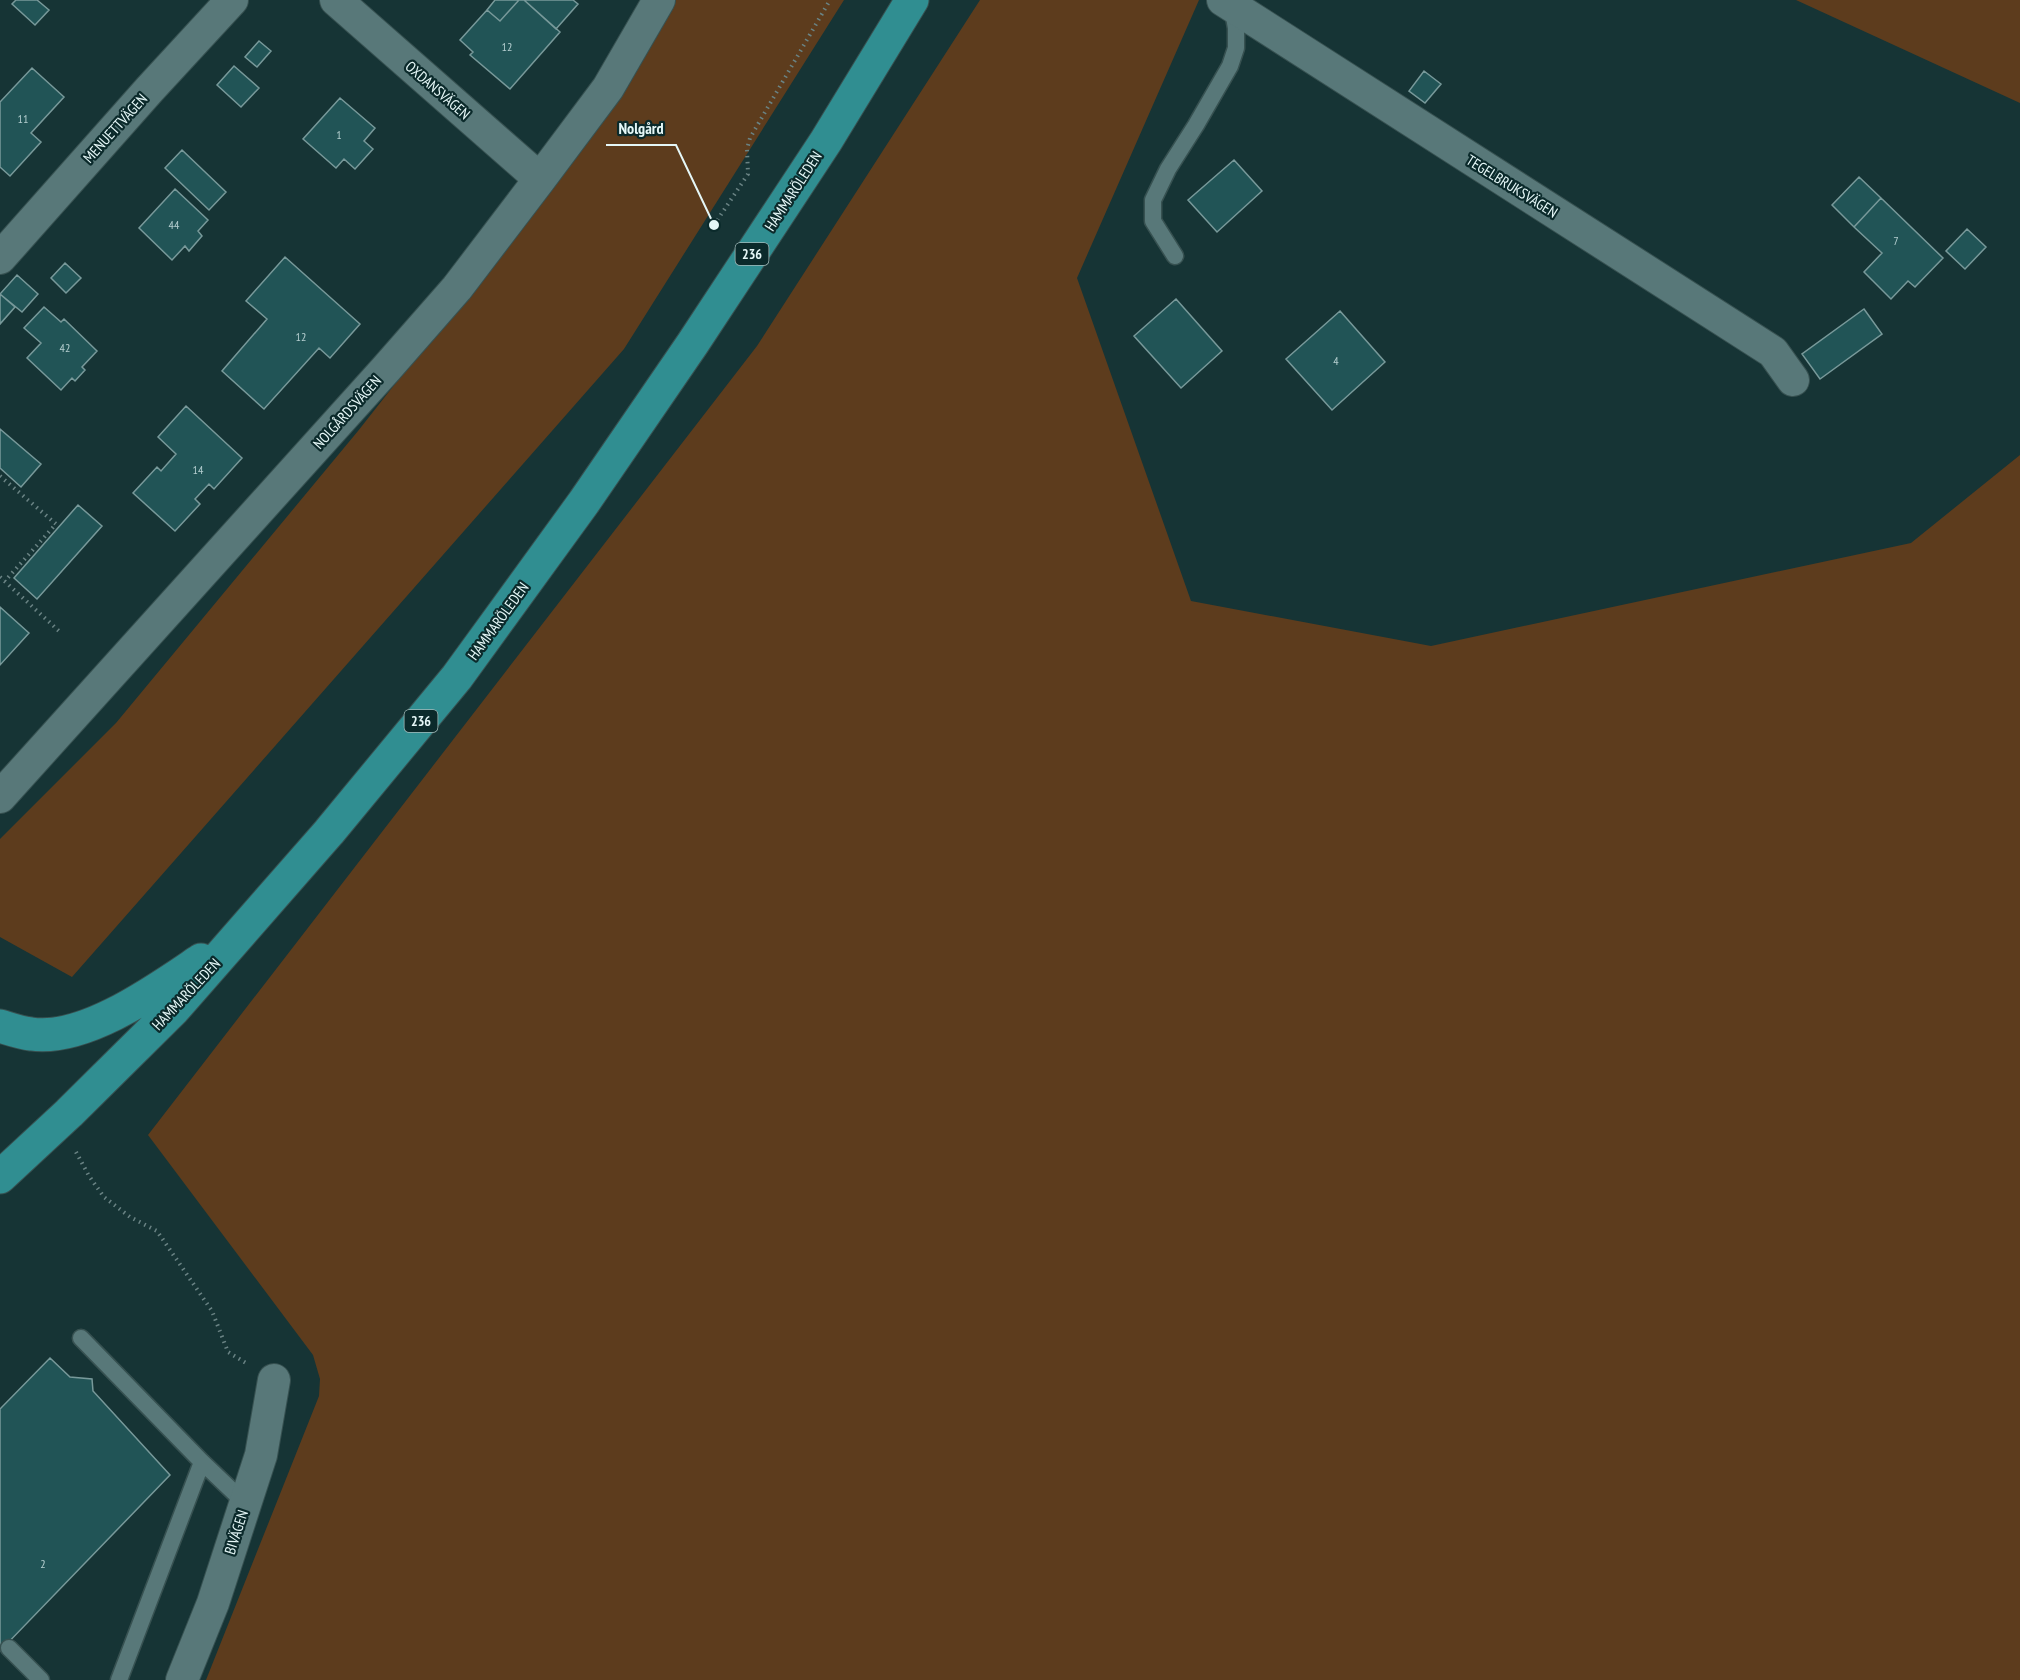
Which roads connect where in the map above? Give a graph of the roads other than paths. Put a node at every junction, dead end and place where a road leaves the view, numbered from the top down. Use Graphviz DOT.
graph roads {
  1 [pos="232,0"];
  2 [pos="336,0"];
  3 [pos="659,0"];
  4 [pos="912,0"];
  5 [pos="1227,3"];
  6 [pos="540,179"];
  7 [pos="1174,256"];
  8 [pos="0,258"];
  9 [pos="1792,380"];
  10 [pos="0,797"];
  11 [pos="244,930"];
  12 [pos="0,1026"];
  13 [pos="0,1177"];
  14 [pos="81,1338"];
  15 [pos="274,1380"];
  16 [pos="202,1462"];
  17 [pos="245,1503"];
  18 [pos="9,1648"];
  19 [pos="41,1680"];
  20 [pos="119,1680"];
  21 [pos="182,1680"];
  1 -- 8 [label="street, MENUETTVÄGEN"];
  2 -- 6 [label="street, OXDANSVÄGEN"];
  3 -- 6 [label="street, NOLGÅRDSVÄGEN"];
  4 -- 11 [label="main road, HAMMARÖLEDEN / 236"];
  5 -- 7 [label="lane"];
  5 -- 9 [label="street, TEGELBRUKSVÄGEN"];
  6 -- 10 [label="street, NOLGÅRDSVÄGEN"];
  11 -- 12 [label="main road, 236"];
  11 -- 13 [label="main road, HAMMARÖLEDEN / 236"];
  14 -- 16 [label="lane"];
  15 -- 17 [label="street, BIVÄGEN"];
  16 -- 17 [label="lane"];
  16 -- 20 [label="lane"];
  17 -- 21 [label="street, BIVÄGEN"];
  18 -- 19 [label="lane"];
}
